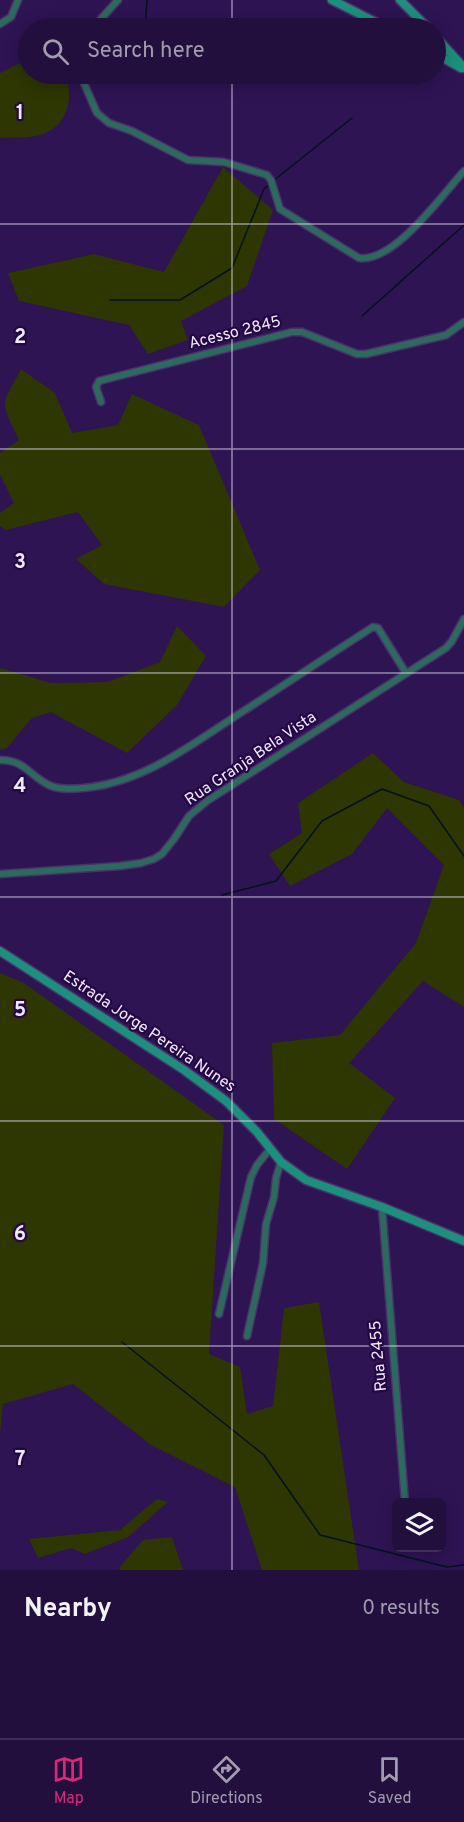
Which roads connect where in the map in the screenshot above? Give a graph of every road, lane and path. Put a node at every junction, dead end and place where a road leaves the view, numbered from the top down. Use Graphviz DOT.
graph roads {
  1 [pos="18,0"];
  2 [pos="118,0"];
  3 [pos="333,0"];
  4 [pos="400,0"];
  5 [pos="102,18"];
  6 [pos="368,18"];
  7 [pos="418,18"];
  8 [pos="0,24"];
  9 [pos="446,49"];
  10 [pos="446,60"];
  11 [pos="464,69"];
  12 [pos="84,84"];
  13 [pos="464,171"];
  14 [pos="464,322"];
  15 [pos="101,402"];
  16 [pos="464,619"];
  17 [pos="406,673"];
  18 [pos="0,760"];
  19 [pos="0,873"];
  20 [pos="0,951"];
  21 [pos="270,1149"];
  22 [pos="281,1162"];
  23 [pos="382,1207"];
  24 [pos="464,1241"];
  25 [pos="219,1314"];
  26 [pos="248,1336"];
  27 [pos="405,1498"];
  1 -- 8 [label="street"];
  2 -- 5 [label="street"];
  3 -- 6 [label="street"];
  4 -- 7 [label="street"];
  9 -- 11 [label="street"];
  10 -- 11 [label="street"];
  12 -- 13 [label="street"];
  14 -- 15 [label="street, Acesso 2845"];
  16 -- 17 [label="street, Rua Granja Bela Vista"];
  17 -- 18 [label="street"];
  17 -- 19 [label="street, Rua Granja Bela Vista"];
  20 -- 21 [label="street, Estrada Jorge Pereira Nunes"];
  21 -- 22 [label="street, Estrada Jorge Pereira Nunes"];
  21 -- 25 [label="street"];
  22 -- 23 [label="street, Estrada Jorge Pereira Nunes"];
  22 -- 26 [label="street"];
  23 -- 24 [label="street, Estrada Jorge Pereira Nunes"];
  23 -- 27 [label="street, Rua 2455"];
}
